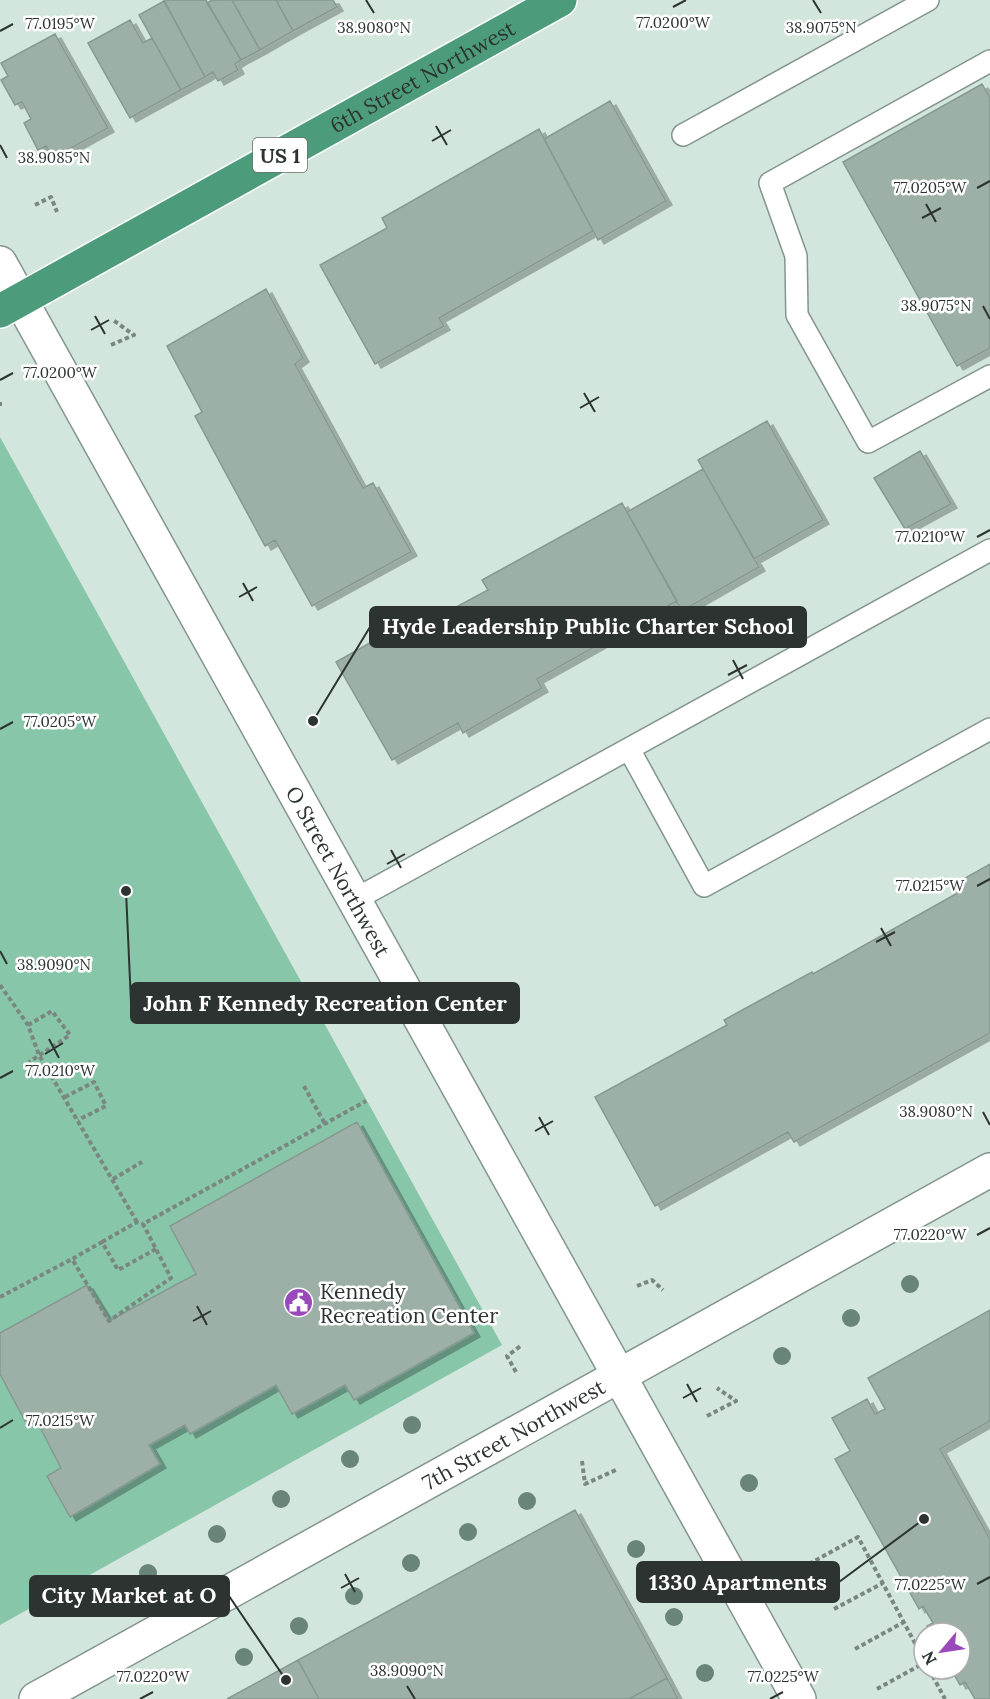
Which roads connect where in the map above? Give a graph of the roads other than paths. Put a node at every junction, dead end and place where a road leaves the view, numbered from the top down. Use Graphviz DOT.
graph roads {
  1 [pos="560,0"];
  2 [pos="928,0"];
  3 [pos="990,61"];
  4 [pos="683,135"];
  5 [pos="0,263"];
  6 [pos="10,305"];
  7 [pos="990,376"];
  8 [pos="990,550"];
  9 [pos="990,729"];
  10 [pos="629,749"];
  11 [pos="354,900"];
  12 [pos="990,1170"];
  13 [pos="619,1376"];
  14 [pos="36,1699"];
  15 [pos="799,1699"];
  1 -- 6 [label="highway, 6th Street Northwest / US 1"];
  2 -- 4 [label="lane"];
  3 -- 7 [label="lane"];
  5 -- 6 [label="street, O Street Northwest"];
  6 -- 11 [label="street, O Street Northwest"];
  8 -- 10 [label="lane"];
  9 -- 10 [label="lane"];
  10 -- 11 [label="lane"];
  11 -- 13 [label="street, O Street Northwest"];
  12 -- 13 [label="street, 7th Street Northwest"];
  13 -- 14 [label="street, 7th Street Northwest"];
  13 -- 15 [label="street, O Street Northwest"];
}
